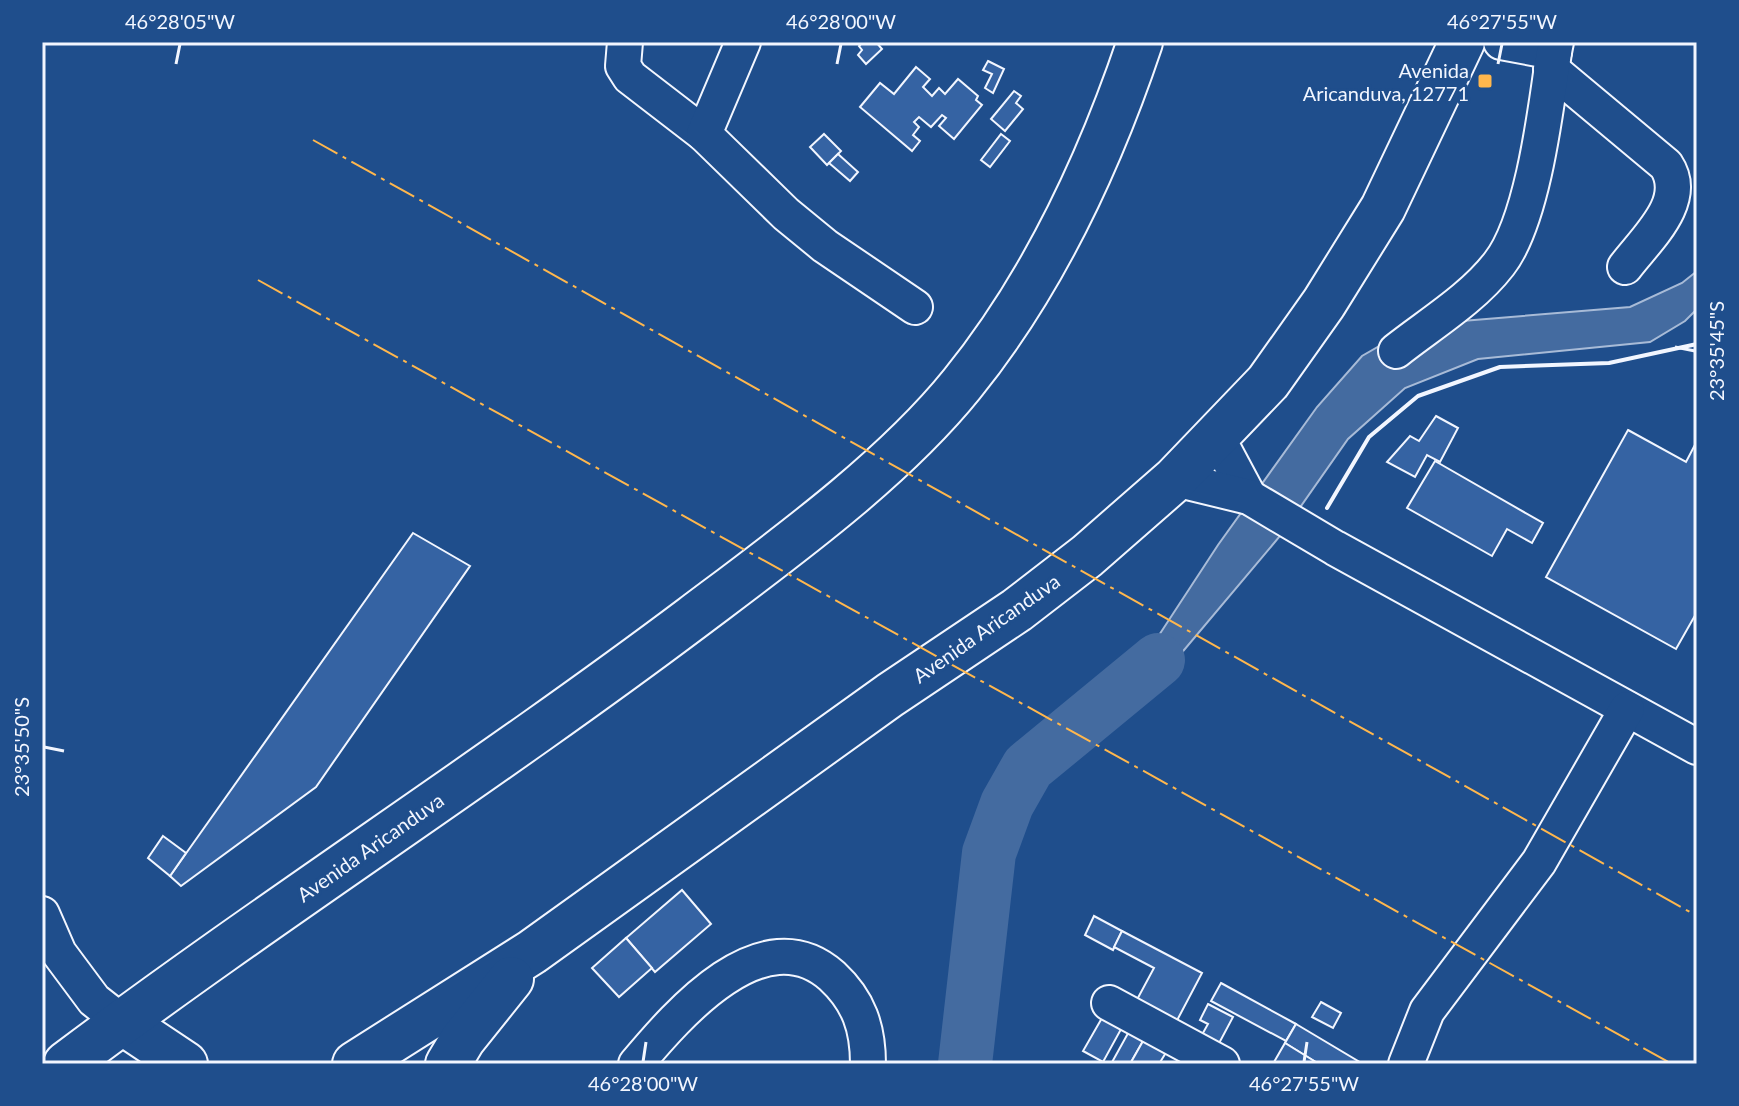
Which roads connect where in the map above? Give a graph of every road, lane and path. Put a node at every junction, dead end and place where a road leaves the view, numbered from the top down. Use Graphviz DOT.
graph roads {
  1 [pos="625,42"];
  2 [pos="743,42"];
  3 [pos="1140,42"];
  4 [pos="1462,42"];
  5 [pos="1501,42"];
  6 [pos="1554,54"];
  7 [pos="704,134"];
  8 [pos="1625,267"];
  9 [pos="915,307"];
  10 [pos="1396,351"];
  11 [pos="1217,437"];
  12 [pos="1175,479"];
  13 [pos="1250,497"];
  14 [pos="1627,709"];
  15 [pos="1697,747"];
  16 [pos="42,914"];
  17 [pos="532,952"];
  18 [pos="50,961"];
  19 [pos="1109,1003"];
  20 [pos="122,1022"];
  21 [pos="66,1064"];
  22 [pos="185,1064"];
  23 [pos="355,1064"];
  24 [pos="448,1064"];
  25 [pos="636,1064"];
  26 [pos="868,1064"];
  27 [pos="1222,1064"];
  28 [pos="1406,1064"];
  1 -- 7 [label="lane"];
  2 -- 7 [label="lane"];
  3 -- 20 [label="main road, Avenida Aricanduva"];
  4 -- 11 [label="main road, Avenida Aricanduva"];
  5 -- 6 [label="lane"];
  6 -- 8 [label="lane"];
  6 -- 10 [label="lane"];
  7 -- 9 [label="lane"];
  11 -- 12 [label="main road, Avenida Aricanduva"];
  11 -- 13 [label="lane"];
  12 -- 13 [label="lane"];
  12 -- 17 [label="main road, Avenida Aricanduva"];
  13 -- 14 [label="lane"];
  14 -- 15 [label="lane"];
  14 -- 28 [label="lane"];
  16 -- 18 [label="lane"];
  17 -- 23 [label="main road, Avenida Aricanduva"];
  17 -- 24 [label="main road"];
  18 -- 20 [label="lane"];
  19 -- 27 [label="lane"];
  20 -- 21 [label="main road, Avenida Aricanduva"];
  20 -- 22 [label="main road"];
  25 -- 26 [label="lane"];
}
